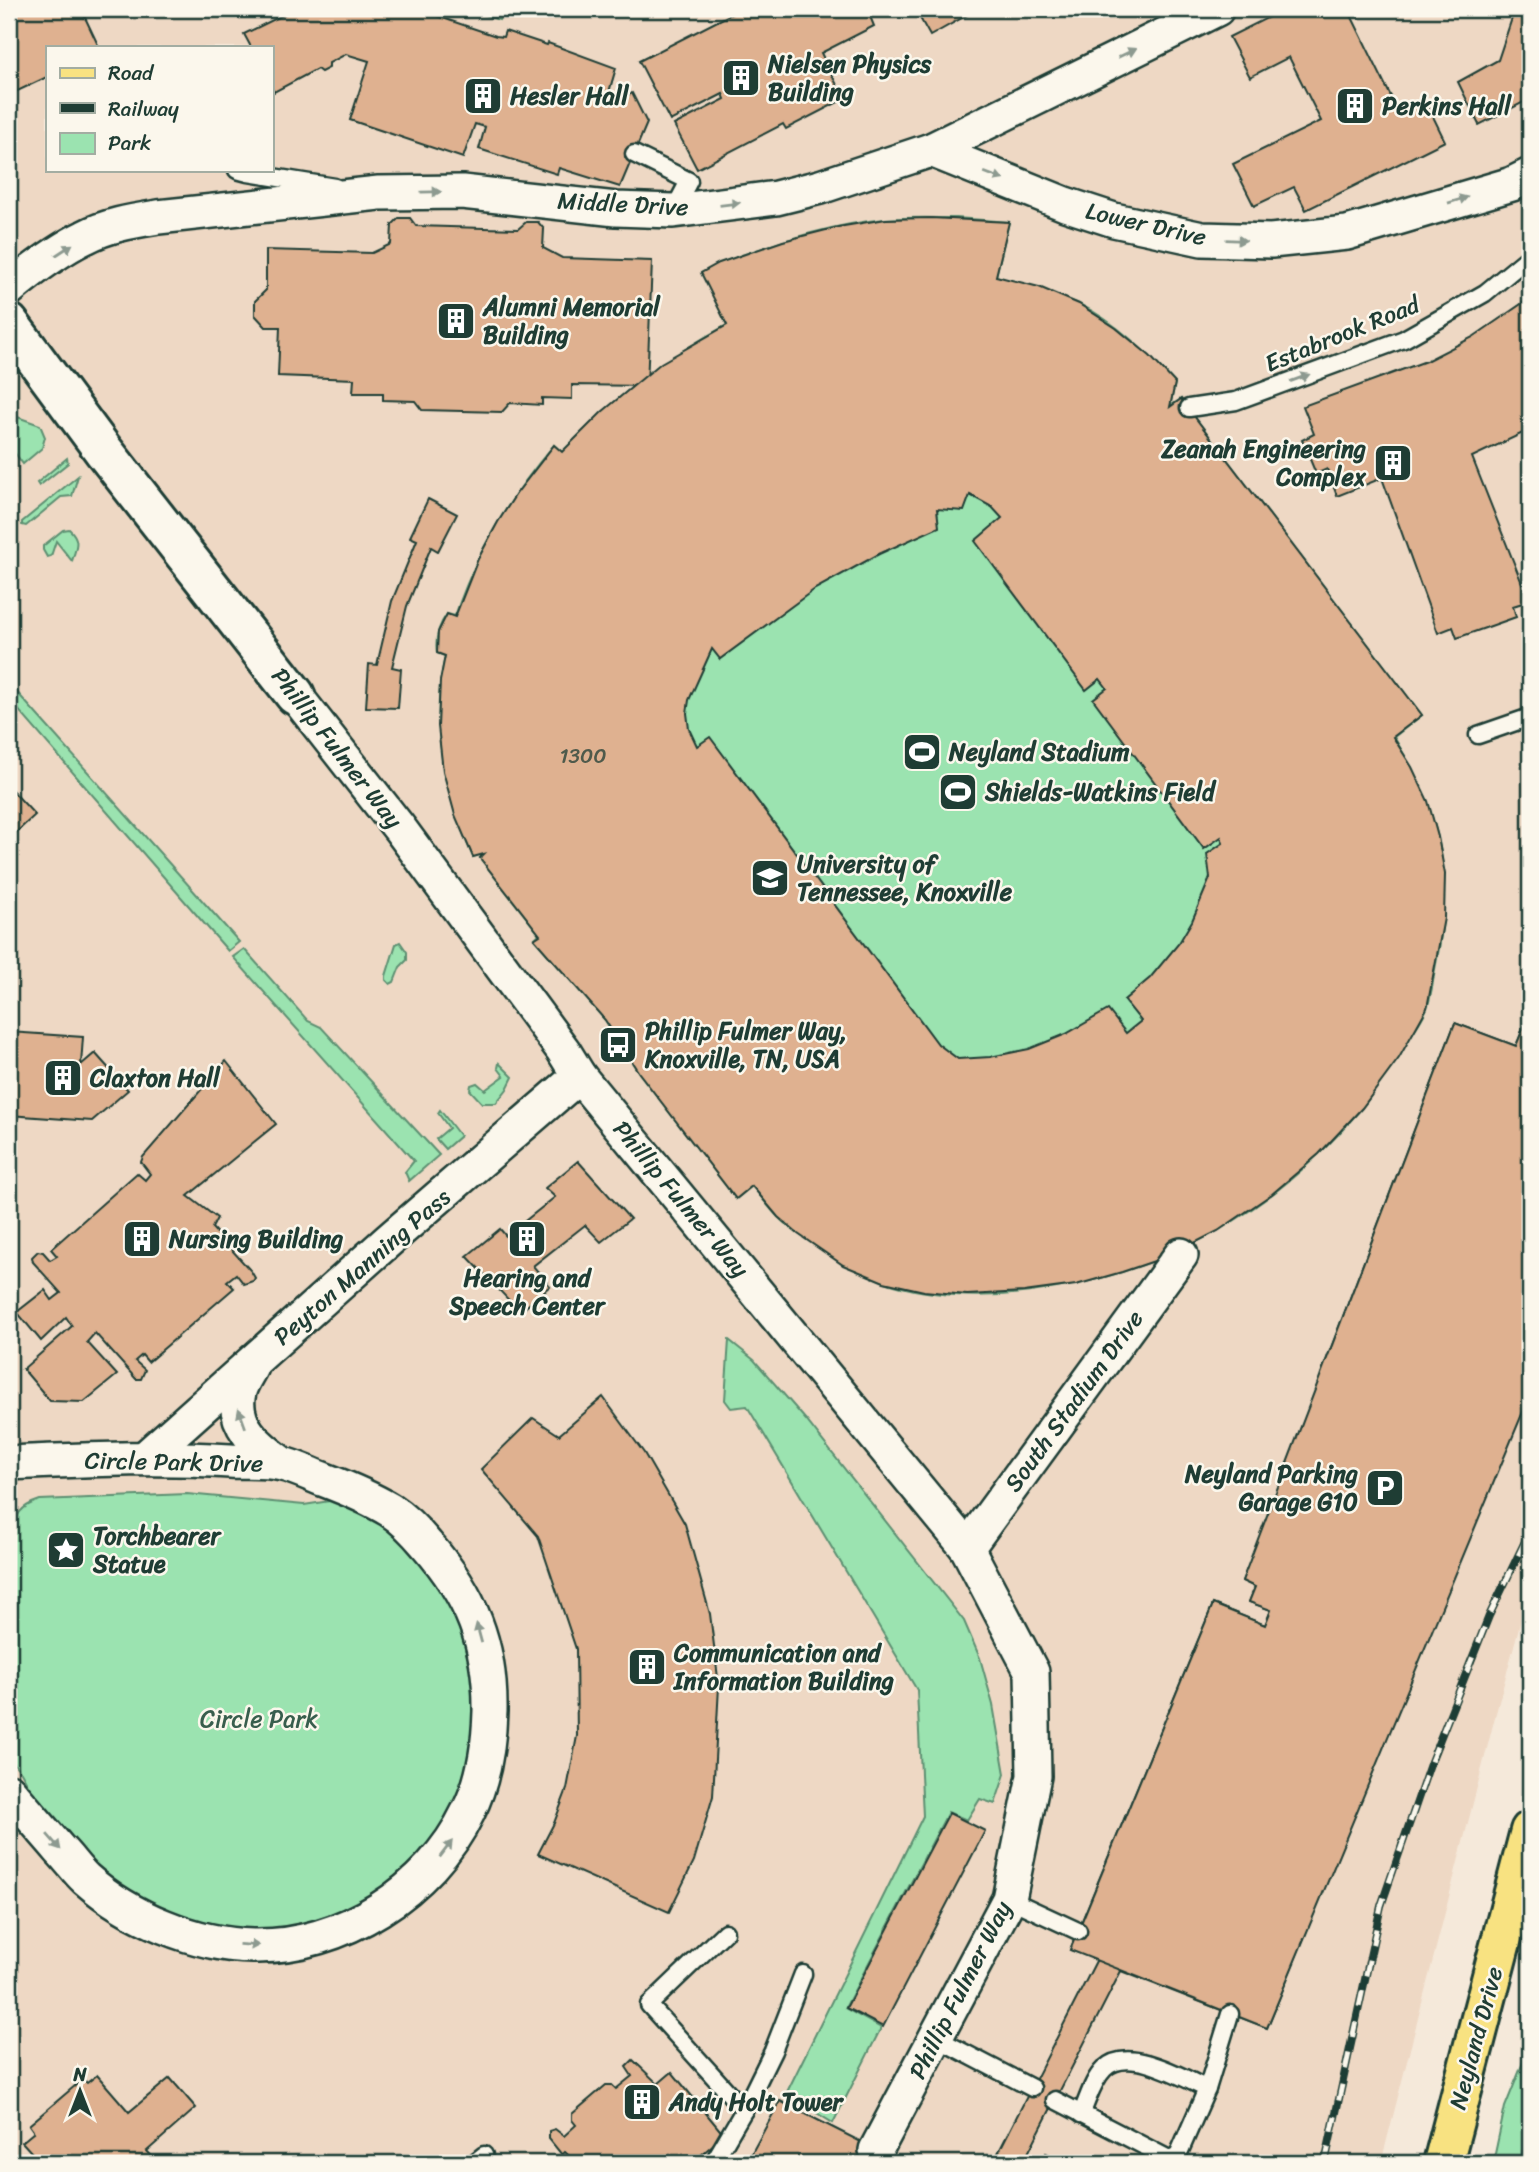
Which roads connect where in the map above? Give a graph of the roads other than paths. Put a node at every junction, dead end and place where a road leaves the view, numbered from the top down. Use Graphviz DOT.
graph roads {
  1 [pos="1217,9"];
  2 [pos="931,150"];
  3 [pos="634,154"];
  4 [pos="244,172"];
  5 [pos="1530,175"];
  6 [pos="379,193"];
  7 [pos="673,211"];
  8 [pos="1530,256"];
  9 [pos="9,289"];
  10 [pos="9,323"];
  11 [pos="1189,408"];
  12 [pos="295,695"];
  13 [pos="1530,718"];
  14 [pos="1478,736"];
  15 [pos="579,1076"];
  16 [pos="1181,1255"];
  17 [pos="254,1362"];
  18 [pos="145,1458"];
  19 [pos="9,1463"];
  20 [pos="281,1463"];
  21 [pos="967,1548"];
  22 [pos="9,1791"];
  23 [pos="1530,1830"];
  24 [pos="1009,1899"];
  25 [pos="1078,1931"];
  26 [pos="725,1932"];
  27 [pos="803,1974"];
  28 [pos="1230,2014"];
  29 [pos="936,2038"];
  30 [pos="1032,2088"];
  31 [pos="1207,2089"];
  32 [pos="1055,2100"];
  33 [pos="744,2110"];
  34 [pos="1081,2114"];
  35 [pos="876,2150"];
  36 [pos="1177,2162"];
  37 [pos="713,2163"];
  38 [pos="1443,2163"];
  2 -- 1 [label="street, Middle Drive, one-way"];
  2 -- 5 [label="street, Lower Drive, one-way"];
  7 -- 2 [label="street, Middle Drive, one-way"];
  3 -- 7 [label="lane"];
  4 -- 6 [label="lane"];
  6 -- 7 [label="street, Middle Drive, one-way"];
  9 -- 6 [label="street, Middle Drive, one-way"];
  11 -- 8 [label="lane, Estabrook Road, one-way"];
  10 -- 12 [label="street, Phillip Fulmer Way"];
  12 -- 15 [label="street, Phillip Fulmer Way"];
  13 -- 14 [label="lane"];
  15 -- 17 [label="street, Peyton Manning Pass"];
  15 -- 21 [label="street, Phillip Fulmer Way"];
  16 -- 21 [label="street, South Stadium Drive"];
  17 -- 18 [label="street, Peyton Manning Pass"];
  20 -- 17 [label="street, one-way"];
  18 -- 19 [label="street, Circle Park Drive"];
  18 -- 20 [label="street, Circle Park Drive"];
  22 -- 20 [label="street, Circle Park Drive, one-way"];
  21 -- 24 [label="street, Phillip Fulmer Way"];
  23 -- 38 [label="main road, Neyland Drive"];
  24 -- 25 [label="lane"];
  24 -- 29 [label="street, Phillip Fulmer Way"];
  26 -- 33 [label="lane"];
  27 -- 33 [label="lane"];
  28 -- 31 [label="lane"];
  29 -- 30 [label="lane"];
  29 -- 35 [label="street, Phillip Fulmer Way"];
  31 -- 34 [label="lane"];
  31 -- 36 [label="lane"];
  32 -- 34 [label="lane"];
  33 -- 37 [label="lane"];
  34 -- 36 [label="lane"];
}
